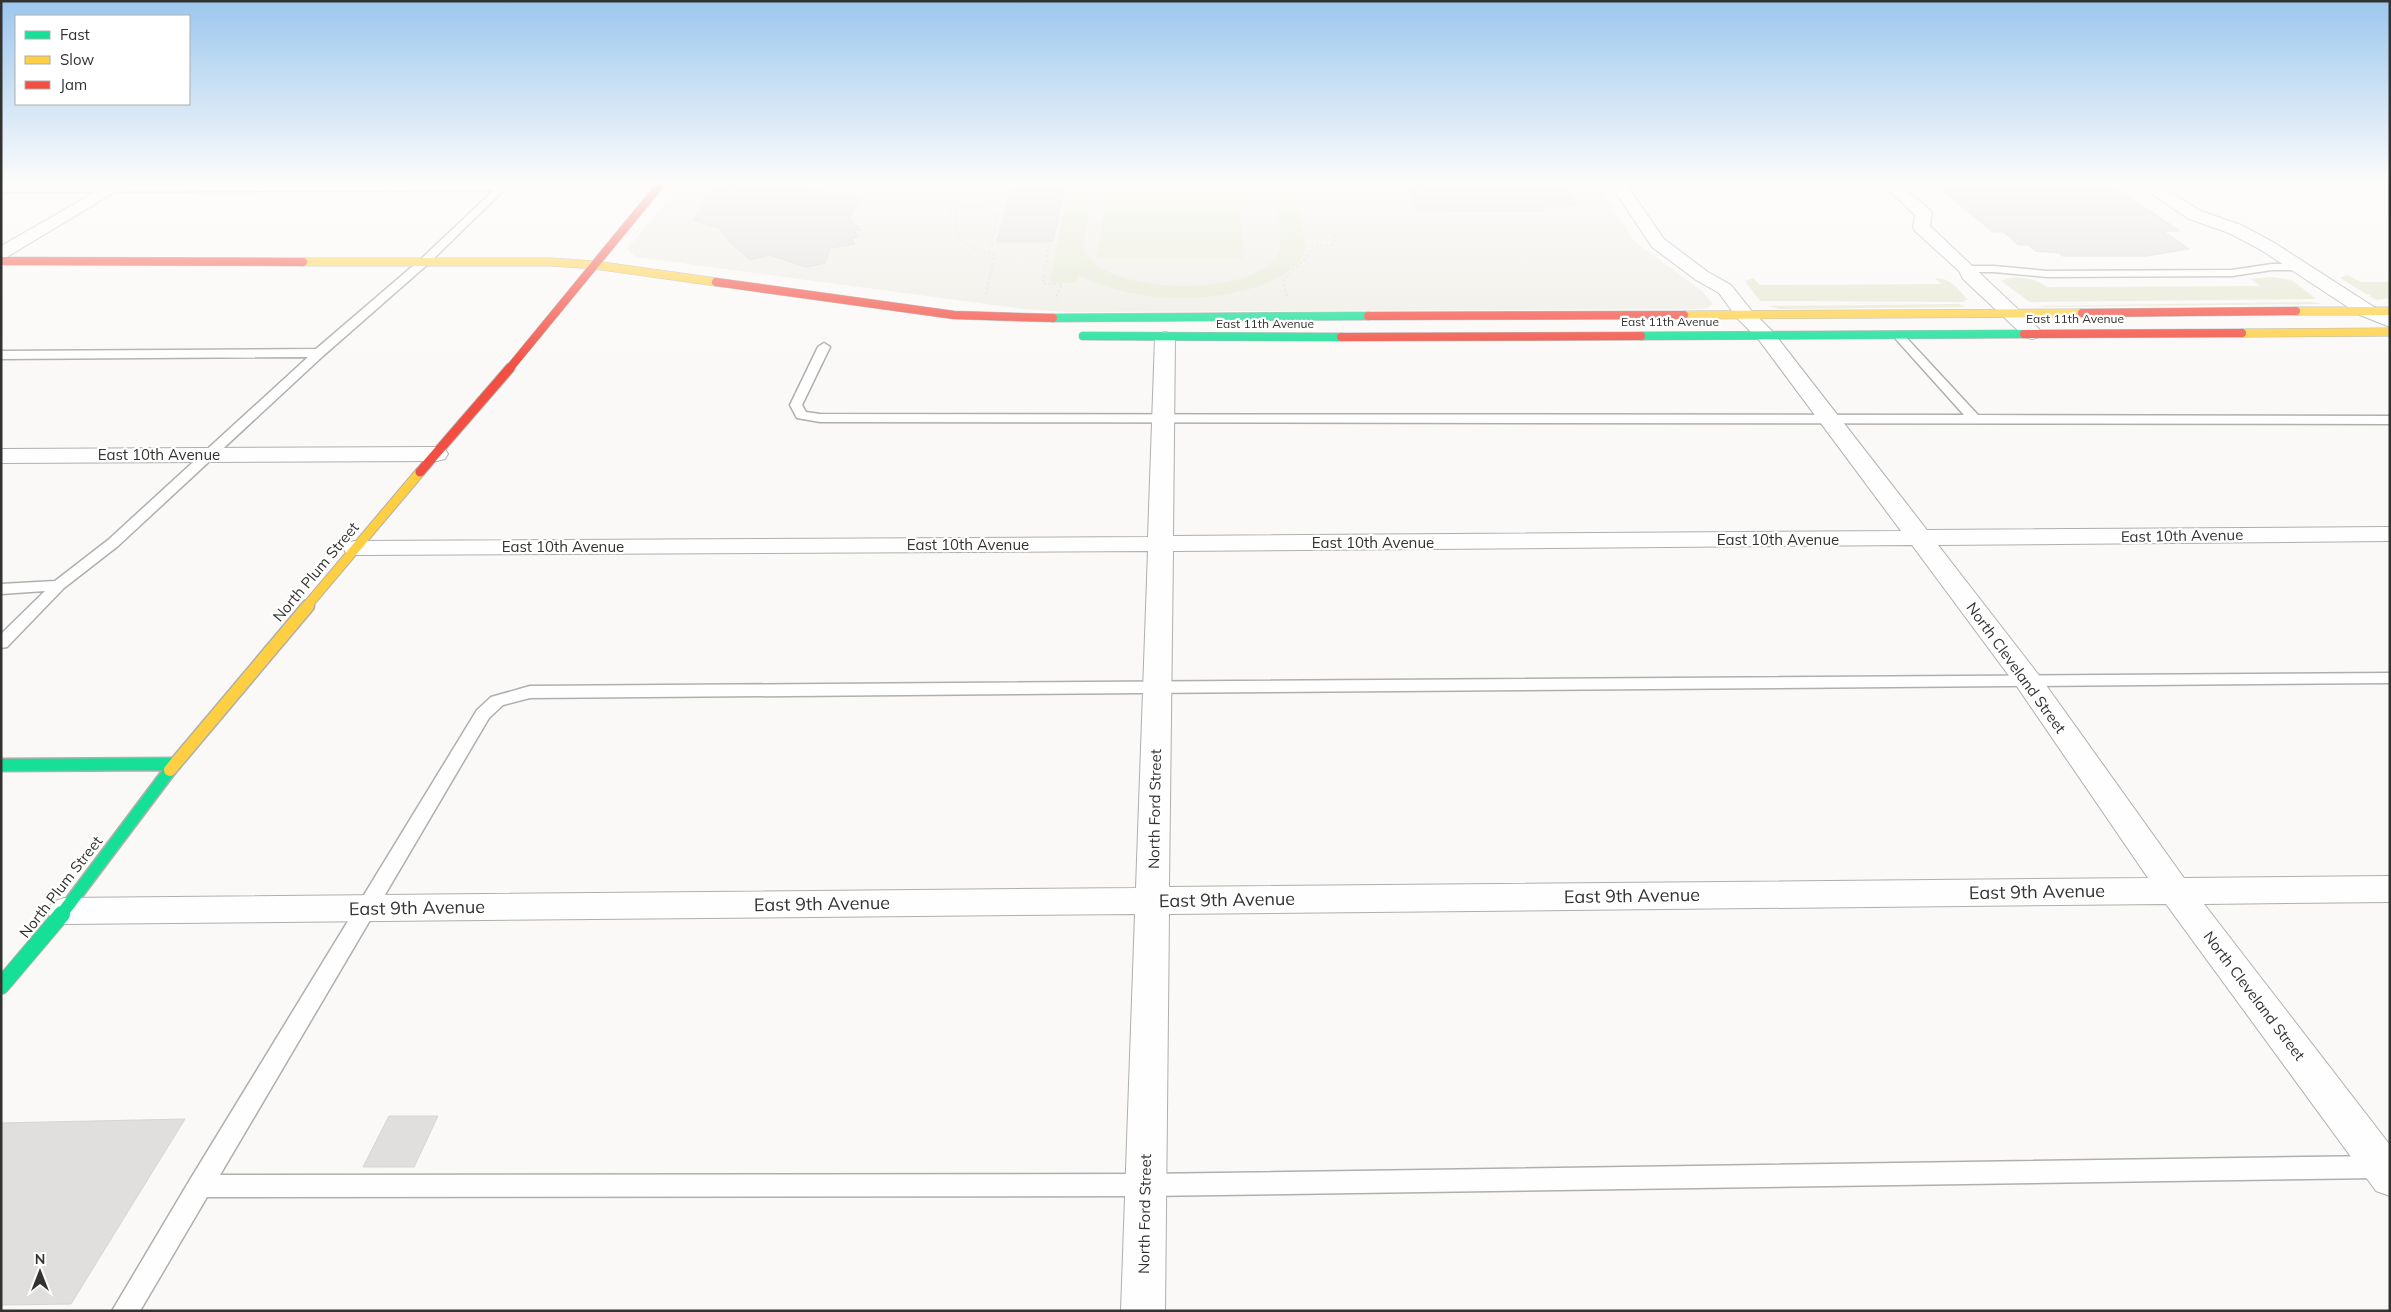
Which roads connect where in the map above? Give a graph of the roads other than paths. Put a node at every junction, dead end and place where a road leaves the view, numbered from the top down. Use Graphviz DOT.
graph roads {
  1 [pos="14,245"];
  2 [pos="441,245"];
  3 [pos="611,245"];
  4 [pos="1661,245"];
  5 [pos="1941,245"];
  6 [pos="2262,245"];
  7 [pos="1,253"];
  8 [pos="1,261"];
  9 [pos="425,261"];
  10 [pos="595,265"];
  11 [pos="2298,267"];
  12 [pos="1967,269"];
  13 [pos="2367,311"];
  14 [pos="2390,311"];
  15 [pos="2011,313"];
  16 [pos="1744,314"];
  17 [pos="954,315"];
  18 [pos="2390,321"];
  19 [pos="987,329"];
  20 [pos="2390,332"];
  21 [pos="2032,333"];
  22 [pos="1898,335"];
  23 [pos="1070,336"];
  24 [pos="1766,336"];
  25 [pos="1165,338"];
  26 [pos="824,347"];
  27 [pos="319,353"];
  28 [pos="1,355"];
  29 [pos="1829,418"];
  30 [pos="1974,418"];
  31 [pos="1164,420"];
  32 [pos="2390,420"];
  33 [pos="436,454"];
  34 [pos="210,455"];
  35 [pos="1,456"];
  36 [pos="2390,534"];
  37 [pos="1920,539"];
  38 [pos="1162,544"];
  39 [pos="355,548"];
  40 [pos="58,585"];
  41 [pos="1,589"];
  42 [pos="1,643"];
  43 [pos="2390,678"];
  44 [pos="2028,681"];
  45 [pos="1158,686"];
  46 [pos="175,764"];
  47 [pos="1,765"];
  48 [pos="2390,889"];
  49 [pos="2174,890"];
  50 [pos="1153,901"];
  51 [pos="365,908"];
  52 [pos="64,910"];
  53 [pos="1,986"];
  54 [pos="2387,1170"];
  55 [pos="1146,1185"];
  56 [pos="199,1186"];
  57 [pos="124,1311"];
  58 [pos="1143,1311"];
  1 -- 7 [label="street"];
  2 -- 9 [label="lane"];
  3 -- 10 [label="street, North Plum Street"];
  4 -- 16 [label="street, North Cleveland Street"];
  5 -- 12 [label="street"];
  6 -- 11 [label="street"];
  8 -- 9 [label="street, East 11th Avenue"];
  9 -- 10 [label="street, East 11th Avenue"];
  9 -- 27 [label="lane"];
  10 -- 17 [label="street, East 11th Avenue"];
  10 -- 33 [label="street, North Plum Street"];
  11 -- 12 [label="lane"];
  11 -- 13 [label="street"];
  12 -- 15 [label="street"];
  13 -- 14 [label="street, East 11th Avenue"];
  13 -- 15 [label="street, East 11th Avenue"];
  13 -- 18 [label="street"];
  15 -- 16 [label="street, East 11th Avenue"];
  15 -- 21 [label="street"];
  16 -- 17 [label="street, East 11th Avenue"];
  16 -- 24 [label="street, North Cleveland Street"];
  17 -- 19 [label="street, East 11th Avenue"];
  20 -- 21 [label="street, East 11th Avenue"];
  21 -- 22 [label="street, East 11th Avenue"];
  22 -- 24 [label="street, East 11th Avenue"];
  22 -- 30 [label="lane"];
  23 -- 25 [label="street, East 11th Avenue"];
  24 -- 25 [label="street, East 11th Avenue"];
  24 -- 29 [label="street, North Cleveland Street"];
  25 -- 31 [label="street, North Ford Street"];
  26 -- 31 [label="lane"];
  27 -- 28 [label="lane"];
  27 -- 34 [label="lane"];
  29 -- 30 [label="lane"];
  29 -- 31 [label="lane"];
  29 -- 37 [label="street, North Cleveland Street"];
  30 -- 32 [label="lane"];
  31 -- 38 [label="street, North Ford Street"];
  33 -- 34 [label="street, East 10th Avenue"];
  33 -- 39 [label="street, North Plum Street"];
  34 -- 35 [label="street, East 10th Avenue"];
  34 -- 40 [label="lane"];
  36 -- 37 [label="street, East 10th Avenue"];
  37 -- 38 [label="street, East 10th Avenue"];
  37 -- 44 [label="street, North Cleveland Street"];
  38 -- 39 [label="street, East 10th Avenue"];
  38 -- 45 [label="street, North Ford Street"];
  39 -- 46 [label="street, North Plum Street"];
  40 -- 41 [label="lane"];
  40 -- 42 [label="lane"];
  43 -- 44 [label="lane"];
  44 -- 45 [label="lane"];
  44 -- 49 [label="street, North Cleveland Street"];
  45 -- 50 [label="street, North Ford Street"];
  45 -- 51 [label="lane"];
  46 -- 47 [label="street"];
  46 -- 52 [label="street, North Plum Street"];
  48 -- 49 [label="street, East 9th Avenue"];
  49 -- 50 [label="street, East 9th Avenue"];
  49 -- 54 [label="street, North Cleveland Street"];
  50 -- 51 [label="street, East 9th Avenue"];
  50 -- 55 [label="street, North Ford Street"];
  51 -- 52 [label="street, East 9th Avenue"];
  51 -- 56 [label="lane"];
  52 -- 53 [label="street, North Plum Street"];
  54 -- 55 [label="lane"];
  55 -- 56 [label="lane"];
  55 -- 58 [label="street, North Ford Street"];
  56 -- 57 [label="lane"];
}
